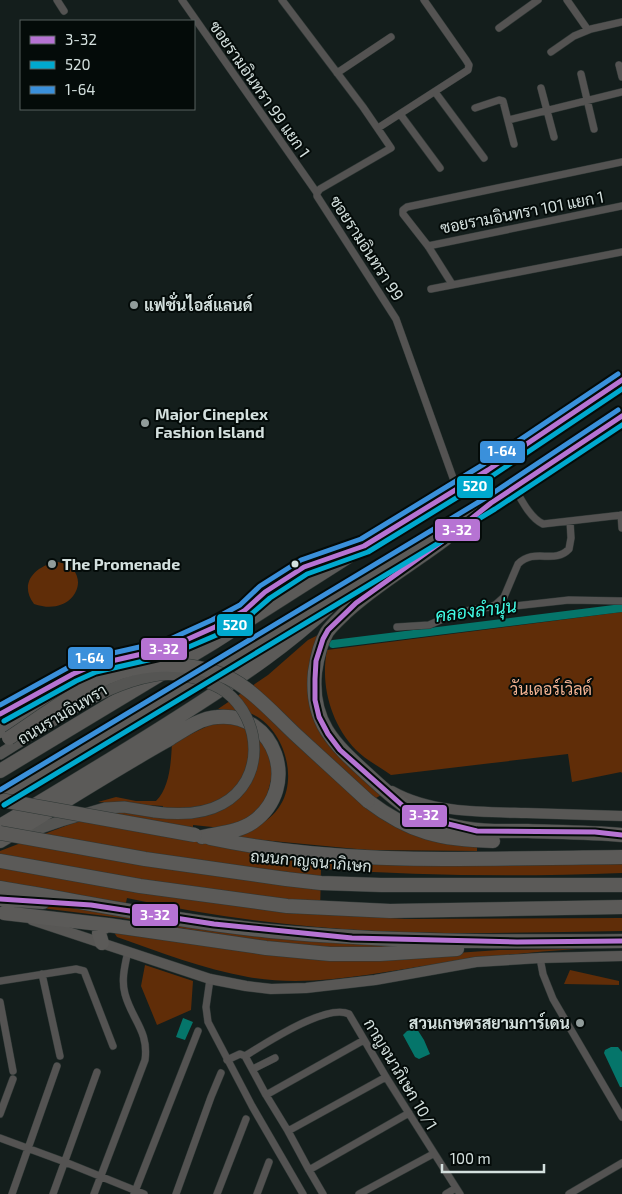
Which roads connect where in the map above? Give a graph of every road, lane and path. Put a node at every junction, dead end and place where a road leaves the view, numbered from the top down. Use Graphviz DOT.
graph roads {
  1 [pos="57,0"];
  2 [pos="182,0"];
  3 [pos="282,0"];
  4 [pos="424,0"];
  5 [pos="538,0"];
  6 [pos="568,0"];
  7 [pos="64,11"];
  8 [pos="622,22"];
  9 [pos="499,28"];
  10 [pos="588,30"];
  11 [pos="390,37"];
  12 [pos="551,52"];
  13 [pos="619,65"];
  14 [pos="337,73"];
  15 [pos="581,74"];
  16 [pos="622,77"];
  17 [pos="541,88"];
  18 [pos="435,92"];
  19 [pos="622,92"];
  20 [pos="587,100"];
  21 [pos="475,108"];
  22 [pos="547,110"];
  23 [pos="400,114"];
  24 [pos="508,120"];
  25 [pos="378,128"];
  26 [pos="594,129"];
  27 [pos="554,137"];
  28 [pos="514,144"];
  29 [pos="484,158"];
  30 [pos="622,162"];
  31 [pos="440,168"];
  32 [pos="317,193"];
  33 [pos="622,206"];
  34 [pos="428,246"];
  35 [pos="622,252"];
  36 [pos="452,284"];
  37 [pos="431,289"];
  38 [pos="621,381"];
  39 [pos="622,416"];
  40 [pos="514,487"];
  41 [pos="457,489"];
  42 [pos="491,502"];
  43 [pos="621,515"];
  44 [pos="570,521"];
  45 [pos="622,528"];
  46 [pos="364,546"];
  47 [pos="354,585"];
  48 [pos="622,601"];
  49 [pos="491,607"];
  50 [pos="397,627"];
  51 [pos="141,655"];
  52 [pos="0,714"];
  53 [pos="3,737"];
  54 [pos="0,754"];
  55 [pos="0,771"];
  56 [pos="374,781"];
  57 [pos="0,800"];
  58 [pos="622,816"];
  59 [pos="0,826"];
  60 [pos="0,833"];
  61 [pos="622,835"];
  62 [pos="199,836"];
  63 [pos="622,840"];
  64 [pos="0,842"];
  65 [pos="622,857"];
  66 [pos="0,861"];
  67 [pos="622,885"];
  68 [pos="0,888"];
  69 [pos="91,905"];
  70 [pos="622,907"];
  71 [pos="1,908"];
  72 [pos="108,925"];
  73 [pos="517,942"];
  74 [pos="622,942"];
  75 [pos="102,943"];
  76 [pos="128,951"];
  77 [pos="622,956"];
  78 [pos="540,958"];
  79 [pos="42,974"];
  80 [pos="210,979"];
  81 [pos="0,981"];
  82 [pos="0,1002"];
  83 [pos="198,1031"];
  84 [pos="364,1040"];
  85 [pos="113,1046"];
  86 [pos="60,1056"];
  87 [pos="245,1056"];
  88 [pos="275,1058"];
  89 [pos="227,1060"];
  90 [pos="57,1066"];
  91 [pos="253,1069"];
  92 [pos="97,1072"];
  93 [pos="221,1073"];
  94 [pos="386,1077"];
  95 [pos="266,1095"];
  96 [pos="409,1113"];
  97 [pos="0,1114"];
  98 [pos="622,1117"];
  99 [pos="246,1118"];
  100 [pos="288,1132"];
  101 [pos="0,1138"];
  102 [pos="29,1149"];
  103 [pos="433,1154"];
  104 [pos="65,1162"];
  105 [pos="269,1162"];
  106 [pos="622,1162"];
  107 [pos="309,1170"];
  108 [pos="100,1176"];
  109 [pos="458,1191"];
  110 [pos="135,1192"];
  111 [pos="12,1194"];
  112 [pos="53,1194"];
  113 [pos="94,1194"];
  114 [pos="144,1194"];
  115 [pos="176,1194"];
  116 [pos="217,1194"];
  117 [pos="257,1194"];
  118 [pos="303,1194"];
  119 [pos="323,1194"];
  120 [pos="359,1194"];
  121 [pos="446,1194"];
  122 [pos="569,1194"];
  1 -- 7 [label="street"];
  2 -- 32 [label="street, ซอยรามอินทรา 99 แยก 1"];
  3 -- 14 [label="street, ซอยรามอินทรา 99"];
  4 -- 18 [label="street"];
  5 -- 9 [label="street"];
  6 -- 10 [label="street"];
  8 -- 10 [label="street"];
  10 -- 12 [label="street"];
  11 -- 14 [label="street"];
  13 -- 16 [label="street"];
  14 -- 25 [label="street, ซอยรามอินทรา 99"];
  15 -- 20 [label="street"];
  17 -- 22 [label="street"];
  18 -- 23 [label="street"];
  18 -- 29 [label="street"];
  19 -- 20 [label="street"];
  20 -- 22 [label="street"];
  20 -- 26 [label="street"];
  21 -- 24 [label="street"];
  22 -- 24 [label="street"];
  22 -- 27 [label="street"];
  23 -- 25 [label="street"];
  23 -- 31 [label="street"];
  24 -- 28 [label="street"];
  25 -- 32 [label="street, ซอยรามอินทรา 99"];
  30 -- 34 [label="street"];
  32 -- 41 [label="street, ซอยรามอินทรา 99"];
  33 -- 34 [label="street, ซอยรามอินทรา 101 แยก 1"];
  34 -- 36 [label="street"];
  35 -- 36 [label="street"];
  36 -- 37 [label="street"];
  38 -- 41 [label="highway, ถนนรามอินทรา"];
  39 -- 40 [label="highway"];
  40 -- 42 [label="highway"];
  40 -- 44 [label="street"];
  41 -- 46 [label="highway, ถนนรามอินทรา"];
  42 -- 47 [label="highway"];
  42 -- 56 [label="highway"];
  43 -- 44 [label="street"];
  43 -- 45 [label="street"];
  44 -- 49 [label="street"];
  46 -- 51 [label="main road"];
  46 -- 55 [label="highway, ถนนรามอินทรา"];
  47 -- 57 [label="highway"];
  47 -- 59 [label="highway"];
  48 -- 49 [label="street"];
  49 -- 50 [label="street"];
  51 -- 52 [label="main road"];
  51 -- 53 [label="highway"];
  53 -- 63 [label="highway, bridge"];
  54 -- 64 [label="main road, bridge"];
  56 -- 58 [label="main road"];
  56 -- 61 [label="highway"];
  57 -- 62 [label="highway, bridge"];
  60 -- 67 [label="highway, ถนนกาญจนาภิเษก, bridge"];
  62 -- 64 [label="highway"];
  62 -- 65 [label="highway"];
  66 -- 70 [label="highway"];
  68 -- 69 [label="highway"];
  69 -- 71 [label="highway"];
  69 -- 73 [label="highway"];
  71 -- 72 [label="highway"];
  71 -- 75 [label="main road"];
  72 -- 73 [label="highway"];
  72 -- 75 [label="highway"];
  73 -- 74 [label="highway"];
  75 -- 76 [label="main road"];
  76 -- 80 [label="main road"];
  76 -- 108 [label="street"];
  77 -- 78 [label="main road"];
  78 -- 80 [label="main road"];
  78 -- 98 [label="street"];
  79 -- 81 [label="street"];
  79 -- 85 [label="street"];
  79 -- 86 [label="street"];
  80 -- 89 [label="street"];
  82 -- 97 [label="street"];
  83 -- 110 [label="street"];
  84 -- 87 [label="street, กาญจนาภิเษก 10/1"];
  84 -- 94 [label="street, กาญจนาภิเษก 10/1"];
  84 -- 95 [label="street"];
  87 -- 89 [label="street, กาญจนาภิเษก 10/1"];
  87 -- 91 [label="street"];
  88 -- 91 [label="street"];
  89 -- 118 [label="street"];
  90 -- 102 [label="street"];
  91 -- 95 [label="street"];
  92 -- 104 [label="street"];
  93 -- 115 [label="street"];
  94 -- 96 [label="street, กาญจนาภิเษก 10/1"];
  94 -- 100 [label="street"];
  95 -- 100 [label="street"];
  96 -- 103 [label="street, กาญจนาภิเษก 10/1"];
  96 -- 107 [label="street"];
  99 -- 116 [label="street"];
  100 -- 107 [label="street"];
  101 -- 102 [label="street"];
  102 -- 104 [label="street"];
  102 -- 111 [label="street"];
  103 -- 109 [label="street, กาญจนาภิเษก 10/1"];
  103 -- 120 [label="street"];
  104 -- 108 [label="street"];
  104 -- 112 [label="street"];
  105 -- 117 [label="street"];
  106 -- 122 [label="street"];
  107 -- 119 [label="street"];
  108 -- 110 [label="street"];
  108 -- 113 [label="street"];
  109 -- 121 [label="street"];
  110 -- 114 [label="street"];
}
